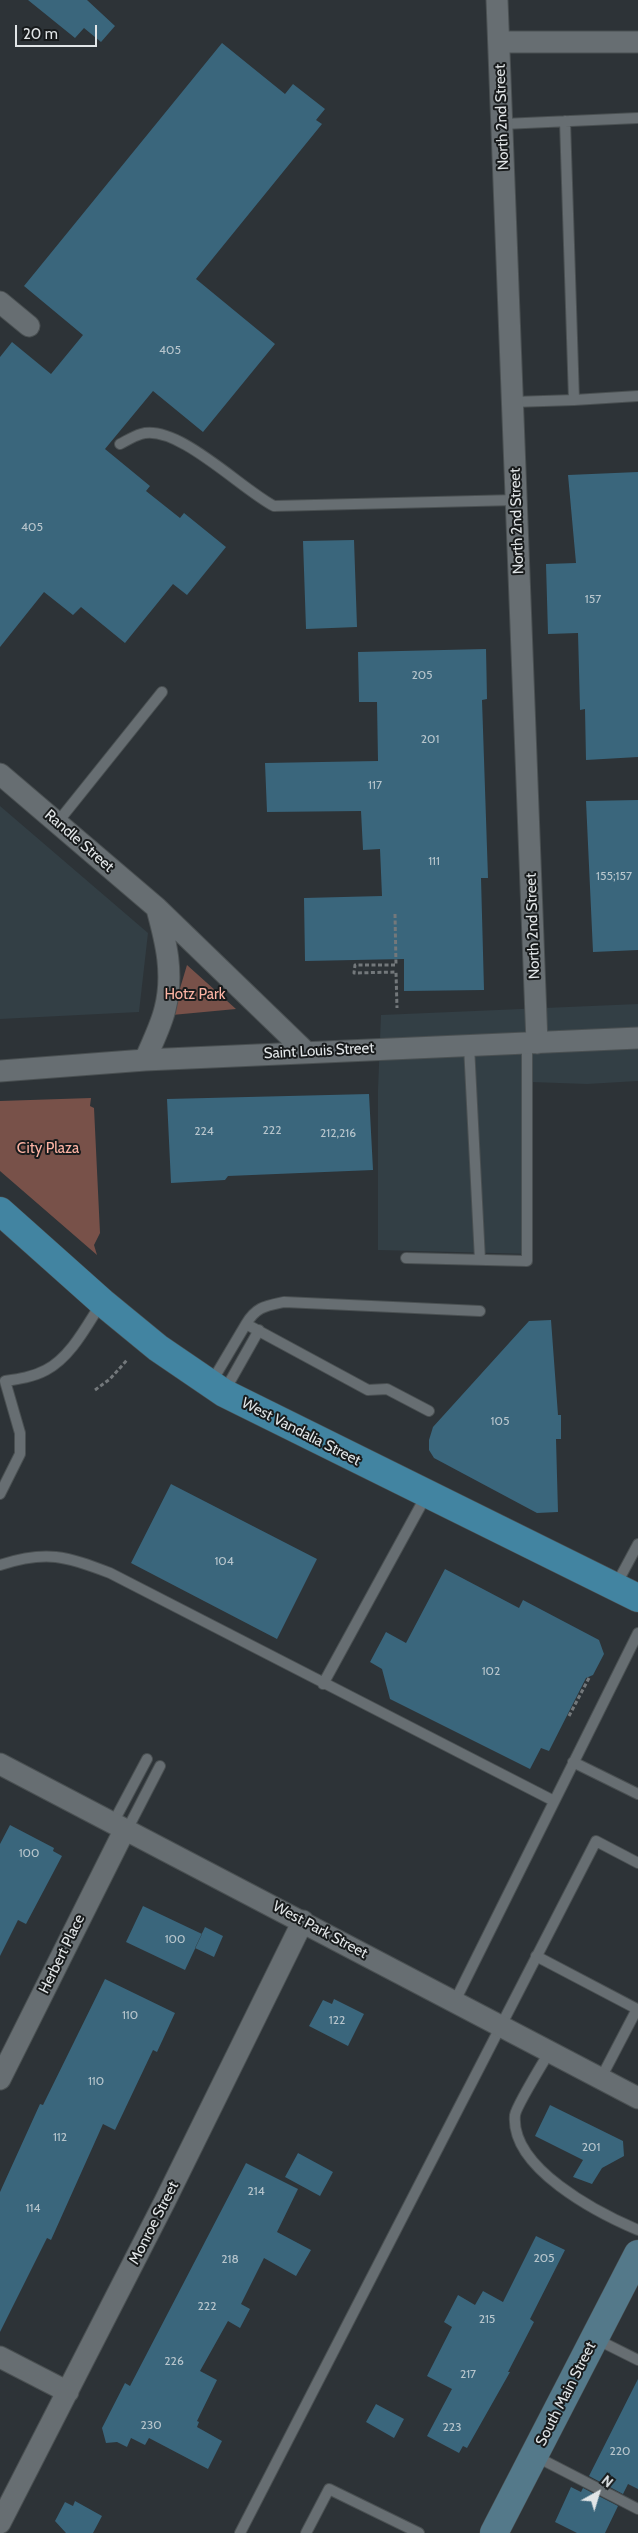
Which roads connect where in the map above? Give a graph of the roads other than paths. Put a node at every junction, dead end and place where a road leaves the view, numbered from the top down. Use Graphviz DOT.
graph roads {
  1 [pos="497,0"];
  2 [pos="499,42"];
  3 [pos="638,42"];
  4 [pos="638,118"];
  5 [pos="565,121"];
  6 [pos="503,124"];
  7 [pos="0,302"];
  8 [pos="29,326"];
  9 [pos="638,396"];
  10 [pos="574,400"];
  11 [pos="513,402"];
  12 [pos="120,444"];
  13 [pos="516,500"];
  14 [pos="162,692"];
  15 [pos="2,778"];
  16 [pos="57,823"];
  17 [pos="157,908"];
  18 [pos="638,1038"];
  19 [pos="532,1043"];
  20 [pos="469,1046"];
  21 [pos="306,1052"];
  22 [pos="145,1060"];
  23 [pos="0,1071"];
  24 [pos="0,1211"];
  25 [pos="406,1258"];
  26 [pos="480,1260"];
  27 [pos="102,1302"];
  28 [pos="480,1311"];
  29 [pos="246,1324"];
  30 [pos="259,1330"];
  31 [pos="217,1388"];
  32 [pos="429,1411"];
  33 [pos="0,1494"];
  34 [pos="427,1494"];
  35 [pos="638,1544"];
  36 [pos="0,1565"];
  37 [pos="627,1592"];
  38 [pos="638,1633"];
  39 [pos="323,1684"];
  40 [pos="147,1759"];
  41 [pos="574,1762"];
  42 [pos="0,1764"];
  43 [pos="160,1766"];
  44 [pos="638,1794"];
  45 [pos="554,1801"];
  46 [pos="121,1827"];
  47 [pos="638,1863"];
  48 [pos="303,1921"];
  49 [pos="536,1956"];
  50 [pos="455,2001"];
  51 [pos="500,2025"];
  52 [pos="550,2051"];
  53 [pos="601,2078"];
  54 [pos="0,2079"];
  55 [pos="638,2098"];
  56 [pos="638,2230"];
  57 [pos="638,2254"];
  58 [pos="595,2338"];
  59 [pos="0,2357"];
  60 [pos="638,2360"];
  61 [pos="68,2392"];
  62 [pos="534,2456"];
  63 [pos="638,2510"];
  64 [pos="0,2523"];
  65 [pos="240,2533"];
  66 [pos="306,2533"];
  67 [pos="419,2533"];
  68 [pos="494,2533"];
  1 -- 2 [label="street, North 2nd Street"];
  2 -- 3 [label="street"];
  2 -- 6 [label="street, North 2nd Street"];
  4 -- 5 [label="lane"];
  5 -- 6 [label="lane"];
  5 -- 10 [label="lane"];
  6 -- 11 [label="street, North 2nd Street"];
  7 -- 8 [label="street"];
  9 -- 10 [label="lane"];
  10 -- 11 [label="lane"];
  11 -- 13 [label="street, North 2nd Street"];
  12 -- 13 [label="lane"];
  13 -- 19 [label="street, North 2nd Street"];
  14 -- 16 [label="lane"];
  15 -- 16 [label="street, Randle Street"];
  16 -- 17 [label="street, Randle Street"];
  17 -- 21 [label="street, Randle Street"];
  17 -- 22 [label="street"];
  18 -- 19 [label="street, Saint Louis Street"];
  19 -- 20 [label="street, Saint Louis Street"];
  19 -- 26 [label="lane"];
  20 -- 21 [label="street, Saint Louis Street"];
  20 -- 26 [label="lane"];
  21 -- 22 [label="street, Saint Louis Street"];
  22 -- 23 [label="street, Saint Louis Street"];
  24 -- 27 [label="main road, West Vandalia Street"];
  25 -- 26 [label="lane"];
  27 -- 31 [label="main road, West Vandalia Street"];
  27 -- 33 [label="lane"];
  28 -- 29 [label="lane"];
  29 -- 30 [label="lane"];
  29 -- 31 [label="lane"];
  30 -- 31 [label="lane"];
  30 -- 32 [label="lane"];
  31 -- 34 [label="main road, West Vandalia Street"];
  34 -- 37 [label="main road, West Vandalia Street"];
  34 -- 39 [label="lane"];
  35 -- 37 [label="lane"];
  36 -- 39 [label="lane"];
  38 -- 41 [label="lane"];
  39 -- 45 [label="lane"];
  40 -- 46 [label="lane"];
  41 -- 44 [label="lane"];
  41 -- 45 [label="lane"];
  42 -- 46 [label="street, West Park Street"];
  43 -- 46 [label="lane"];
  45 -- 50 [label="lane"];
  46 -- 48 [label="street, West Park Street"];
  46 -- 54 [label="street, Herbert Place"];
  47 -- 49 [label="lane"];
  48 -- 50 [label="street, West Park Street"];
  48 -- 61 [label="street, Monroe Street"];
  49 -- 51 [label="lane"];
  49 -- 53 [label="lane"];
  50 -- 51 [label="street, West Park Street"];
  51 -- 52 [label="street, West Park Street"];
  51 -- 65 [label="lane"];
  52 -- 53 [label="street, West Park Street"];
  52 -- 56 [label="lane"];
  53 -- 55 [label="street, West Park Street"];
  57 -- 58 [label="main road, South Main Street"];
  58 -- 60 [label="lane"];
  58 -- 62 [label="main road, South Main Street"];
  59 -- 61 [label="street"];
  61 -- 64 [label="street, Monroe Street"];
  62 -- 63 [label="lane"];
  62 -- 68 [label="main road, South Main Street"];
  66 -- 67 [label="lane"];
}
